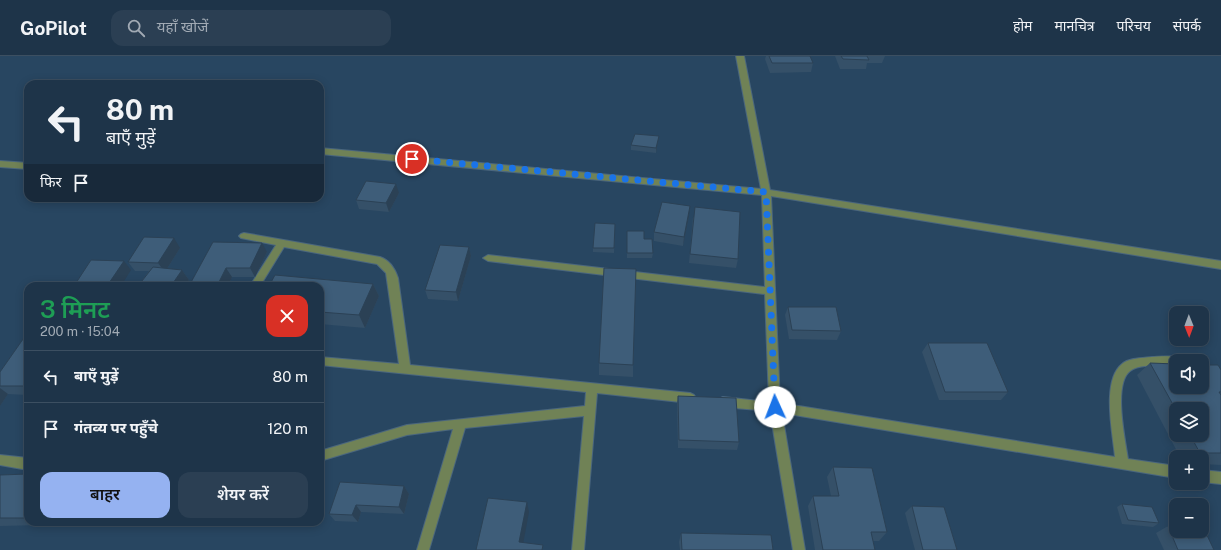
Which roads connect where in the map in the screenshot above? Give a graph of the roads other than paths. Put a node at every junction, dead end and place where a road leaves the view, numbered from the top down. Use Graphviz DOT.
graph roads {
  1 [pos="740,56"];
  2 [pos="324,151"];
  3 [pos="0,164"];
  4 [pos="24,166"];
  5 [pos="766,192"];
  6 [pos="244,236"];
  7 [pos="282,243"];
  8 [pos="488,258"];
  9 [pos="1221,264"];
  10 [pos="258,282"];
  11 [pos="770,291"];
  12 [pos="324,361"];
  13 [pos="1169,361"];
  14 [pos="405,369"];
  15 [pos="592,388"];
  16 [pos="775,407"];
  17 [pos="590,410"];
  18 [pos="460,423"];
  19 [pos="324,455"];
  20 [pos="0,460"];
  21 [pos="1122,462"];
  22 [pos="24,463"];
  23 [pos="1169,471"];
  24 [pos="1209,477"];
  25 [pos="1221,478"];
  26 [pos="423,550"];
  27 [pos="578,550"];
  28 [pos="799,550"];
  1 -- 5 [label="street"];
  2 -- 5 [label="street"];
  3 -- 4 [label="street"];
  5 -- 9 [label="street"];
  5 -- 11 [label="street"];
  6 -- 7 [label="street"];
  7 -- 10 [label="street"];
  7 -- 14 [label="street"];
  8 -- 11 [label="street"];
  11 -- 16 [label="street"];
  12 -- 14 [label="street"];
  13 -- 21 [label="street"];
  14 -- 15 [label="street"];
  15 -- 16 [label="street"];
  15 -- 17 [label="street"];
  16 -- 21 [label="street"];
  16 -- 28 [label="street"];
  17 -- 18 [label="street"];
  17 -- 27 [label="street"];
  18 -- 19 [label="street"];
  18 -- 26 [label="street"];
  20 -- 22 [label="street"];
  21 -- 23 [label="street"];
  24 -- 25 [label="street"];
}
